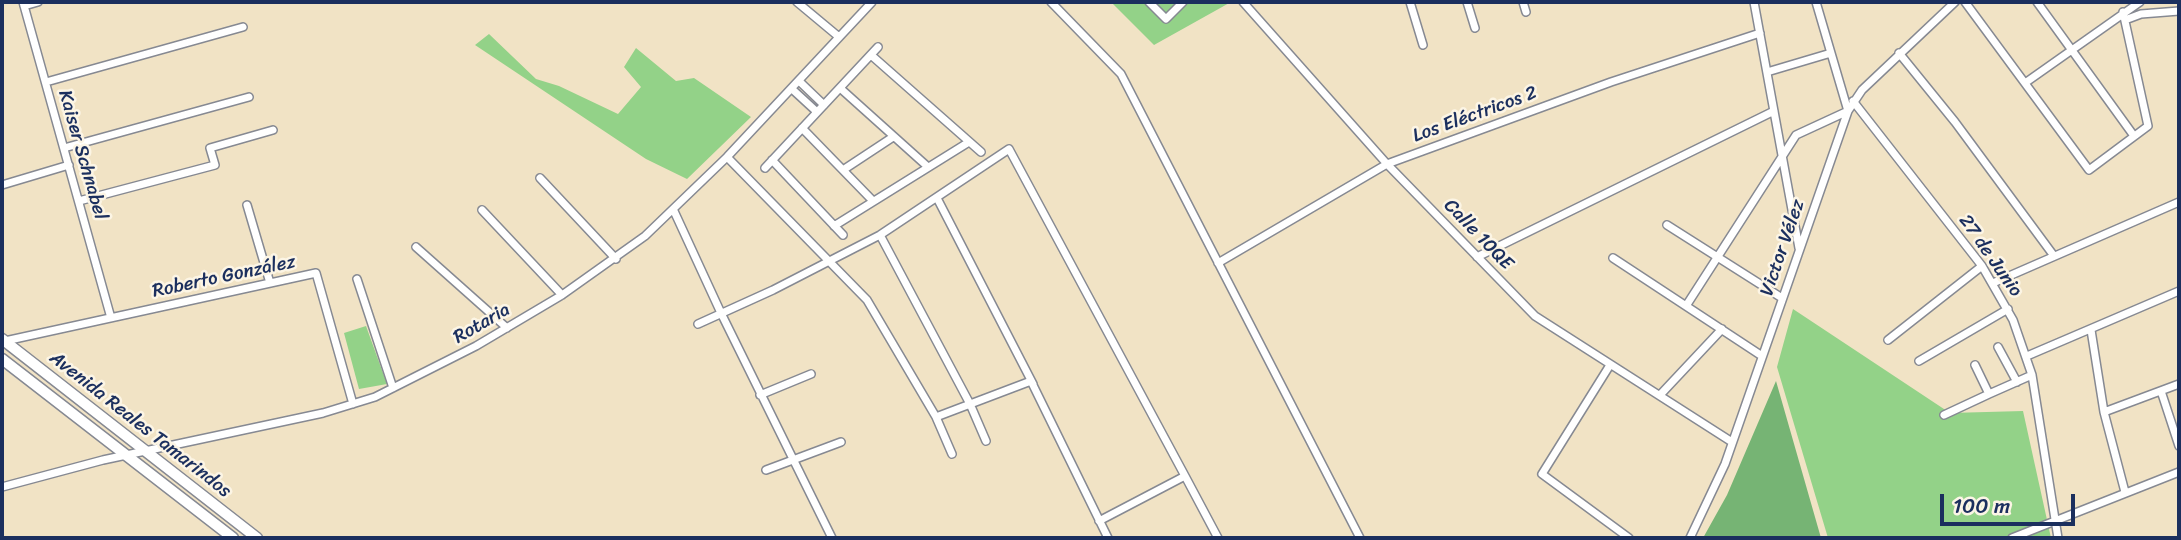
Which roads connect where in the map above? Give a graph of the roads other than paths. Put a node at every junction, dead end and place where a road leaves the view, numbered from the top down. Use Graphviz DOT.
graph roads {
  1 [pos="38,2"];
  2 [pos="797,2"];
  3 [pos="872,2"];
  4 [pos="1051,2"];
  5 [pos="1149,2"];
  6 [pos="1183,2"];
  7 [pos="1243,2"];
  8 [pos="1410,2"];
  9 [pos="1467,2"];
  10 [pos="1523,2"];
  11 [pos="1754,2"];
  12 [pos="1815,2"];
  13 [pos="1955,2"];
  14 [pos="1965,2"];
  15 [pos="2037,2"];
  16 [pos="2140,2"];
  17 [pos="23,4"];
  18 [pos="2179,11"];
  19 [pos="1526,12"];
  20 [pos="2123,12"];
  21 [pos="2125,20"];
  22 [pos="243,27"];
  23 [pos="1475,28"];
  24 [pos="1760,33"];
  25 [pos="839,37"];
  26 [pos="1423,45"];
  27 [pos="878,47"];
  28 [pos="2072,50"];
  29 [pos="1831,53"];
  30 [pos="1899,53"];
  31 [pos="871,55"];
  32 [pos="1767,72"];
  33 [pos="799,81"];
  34 [pos="46,82"];
  35 [pos="2025,83"];
  36 [pos="840,88"];
  37 [pos="792,89"];
  38 [pos="248,97"];
  39 [pos="1853,101"];
  40 [pos="824,104"];
  41 [pos="1774,111"];
  42 [pos="1847,111"];
  43 [pos="817,112"];
  44 [pos="802,128"];
  45 [pos="273,130"];
  46 [pos="893,136"];
  47 [pos="2134,136"];
  48 [pos="969,142"];
  49 [pos="64,148"];
  50 [pos="981,152"];
  51 [pos="1782,156"];
  52 [pos="727,158"];
  53 [pos="772,160"];
  54 [pos="1387,164"];
  55 [pos="69,165"];
  56 [pos="928,167"];
  57 [pos="765,168"];
  58 [pos="843,170"];
  59 [pos="540,178"];
  60 [pos="2,185"];
  61 [pos="937,198"];
  62 [pos="79,201"];
  63 [pos="873,201"];
  64 [pos="2179,202"];
  65 [pos="247,205"];
  66 [pos="482,210"];
  67 [pos="674,211"];
  68 [pos="1667,225"];
  69 [pos="834,226"];
  70 [pos="843,235"];
  71 [pos="880,235"];
  72 [pos="416,247"];
  73 [pos="1799,249"];
  74 [pos="1718,256"];
  75 [pos="2054,256"];
  76 [pos="1477,257"];
  77 [pos="1613,258"];
  78 [pos="616,259"];
  79 [pos="829,261"];
  80 [pos="1218,263"];
  81 [pos="1982,266"];
  82 [pos="357,279"];
  83 [pos="270,283"];
  84 [pos="1993,283"];
  85 [pos="2179,291"];
  86 [pos="562,295"];
  87 [pos="1782,298"];
  88 [pos="1686,306"];
  89 [pos="2008,309"];
  90 [pos="720,313"];
  91 [pos="111,318"];
  92 [pos="698,324"];
  93 [pos="507,328"];
  94 [pos="1722,329"];
  95 [pos="2091,330"];
  96 [pos="4,340"];
  97 [pos="1888,340"];
  98 [pos="1998,346"];
  99 [pos="1762,356"];
  100 [pos="2027,356"];
  101 [pos="2,359"];
  102 [pos="1919,361"];
  103 [pos="1610,365"];
  104 [pos="1975,365"];
  105 [pos="811,374"];
  106 [pos="2032,375"];
  107 [pos="1031,381"];
  108 [pos="2017,382"];
  109 [pos="2179,384"];
  110 [pos="393,388"];
  111 [pos="2161,391"];
  112 [pos="1989,394"];
  113 [pos="1660,395"];
  114 [pos="760,396"];
  115 [pos="353,404"];
  116 [pos="970,404"];
  117 [pos="2104,412"];
  118 [pos="1944,415"];
  119 [pos="936,416"];
  120 [pos="986,441"];
  121 [pos="841,442"];
  122 [pos="1732,442"];
  123 [pos="2179,446"];
  124 [pos="144,451"];
  125 [pos="952,454"];
  126 [pos="124,455"];
  127 [pos="793,459"];
  128 [pos="766,470"];
  129 [pos="2179,471"];
  130 [pos="1185,476"];
  131 [pos="2,487"];
  132 [pos="2124,492"];
  133 [pos="2055,520"];
  134 [pos="1099,521"];
  135 [pos="233,538"];
  136 [pos="257,538"];
  137 [pos="832,538"];
  138 [pos="1108,538"];
  139 [pos="1218,538"];
  140 [pos="1360,538"];
  141 [pos="1629,538"];
  142 [pos="1690,538"];
  143 [pos="2012,538"];
  144 [pos="2059,538"];
  1 -- 17 [label="street"];
  2 -- 25 [label="street"];
  3 -- 25 [label="street, Rotaria"];
  4 -- 80 [label="street"];
  5 -- 6 [label="street"];
  7 -- 54 [label="street, Calle 10QE"];
  8 -- 26 [label="street"];
  9 -- 23 [label="street"];
  10 -- 19 [label="street"];
  11 -- 24 [label="street"];
  12 -- 29 [label="street"];
  13 -- 30 [label="street, Victor Vélez"];
  14 -- 35 [label="street"];
  15 -- 28 [label="street"];
  16 -- 20 [label="street"];
  17 -- 34 [label="street, Kaiser Schnabel"];
  18 -- 21 [label="street"];
  20 -- 21 [label="street"];
  20 -- 28 [label="street"];
  21 -- 47 [label="street"];
  22 -- 34 [label="street"];
  24 -- 32 [label="street"];
  24 -- 54 [label="street, Los Eléctricos 2"];
  25 -- 33 [label="street, Rotaria"];
  27 -- 31 [label="street"];
  28 -- 35 [label="street"];
  28 -- 47 [label="street"];
  29 -- 32 [label="street"];
  29 -- 42 [label="street"];
  30 -- 39 [label="street, Victor Vélez"];
  30 -- 75 [label="street"];
  31 -- 36 [label="street"];
  31 -- 48 [label="street"];
  32 -- 41 [label="street"];
  33 -- 37 [label="street, Rotaria"];
  33 -- 40 [label="street"];
  34 -- 49 [label="street, Kaiser Schnabel"];
  35 -- 47 [label="street"];
  36 -- 40 [label="street"];
  36 -- 46 [label="street"];
  37 -- 43 [label="street"];
  37 -- 52 [label="street, Rotaria"];
  38 -- 49 [label="street"];
  39 -- 42 [label="street, Victor Vélez"];
  39 -- 81 [label="street, 27 de Junio"];
  40 -- 43 [label="street"];
  41 -- 51 [label="street"];
  41 -- 76 [label="street"];
  42 -- 51 [label="street"];
  42 -- 73 [label="street, Victor Vélez"];
  43 -- 44 [label="street"];
  44 -- 53 [label="street"];
  44 -- 58 [label="street"];
  45 -- 62 [label="street"];
  46 -- 56 [label="street"];
  46 -- 58 [label="street"];
  48 -- 50 [label="street"];
  48 -- 56 [label="street"];
  49 -- 55 [label="street, Kaiser Schnabel"];
  51 -- 73 [label="street"];
  51 -- 74 [label="street"];
  52 -- 67 [label="street, Rotaria"];
  52 -- 79 [label="street"];
  53 -- 57 [label="street"];
  53 -- 69 [label="street"];
  54 -- 76 [label="street, Calle 10QE"];
  54 -- 80 [label="street, Los Eléctricos 2"];
  55 -- 60 [label="street"];
  55 -- 62 [label="street, Kaiser Schnabel"];
  56 -- 63 [label="street"];
  58 -- 63 [label="street"];
  59 -- 78 [label="street"];
  61 -- 71 [label="street"];
  61 -- 107 [label="street"];
  61 -- 130 [label="street"];
  62 -- 91 [label="street, Kaiser Schnabel"];
  63 -- 69 [label="street"];
  64 -- 75 [label="street"];
  65 -- 83 [label="street"];
  66 -- 86 [label="street"];
  67 -- 78 [label="street, Rotaria"];
  67 -- 90 [label="street"];
  68 -- 74 [label="street"];
  69 -- 70 [label="street"];
  71 -- 79 [label="street"];
  71 -- 116 [label="street"];
  72 -- 93 [label="street"];
  73 -- 87 [label="street, Victor Vélez"];
  74 -- 87 [label="street"];
  74 -- 88 [label="street"];
  75 -- 84 [label="street"];
  76 -- 103 [label="street, Calle 10QE"];
  77 -- 88 [label="street"];
  78 -- 86 [label="street, Rotaria"];
  79 -- 90 [label="street"];
  79 -- 119 [label="street"];
  80 -- 140 [label="street"];
  81 -- 84 [label="street, 27 de Junio"];
  81 -- 97 [label="street"];
  82 -- 110 [label="street"];
  83 -- 91 [label="street, Roberto González"];
  83 -- 115 [label="street, Roberto González"];
  84 -- 89 [label="street, 27 de Junio"];
  85 -- 95 [label="street"];
  86 -- 93 [label="street, Rotaria"];
  87 -- 99 [label="street, Victor Vélez"];
  88 -- 94 [label="street"];
  89 -- 100 [label="street, 27 de Junio"];
  89 -- 102 [label="street"];
  90 -- 92 [label="street"];
  90 -- 114 [label="street"];
  91 -- 96 [label="street, Roberto González"];
  93 -- 110 [label="street, Rotaria"];
  94 -- 99 [label="street"];
  94 -- 113 [label="street"];
  95 -- 100 [label="street"];
  95 -- 117 [label="street"];
  96 -- 124 [label="main road, Avenida Reales Tamarindos"];
  98 -- 108 [label="street"];
  99 -- 122 [label="street, Victor Vélez"];
  100 -- 106 [label="street, 27 de Junio"];
  101 -- 126 [label="main road, Avenida Reales Tamarindos"];
  103 -- 113 [label="street, Calle 10QE"];
  103 -- 141 [label="street"];
  104 -- 112 [label="street"];
  105 -- 114 [label="street"];
  106 -- 108 [label="street"];
  106 -- 133 [label="street, 27 de Junio"];
  107 -- 116 [label="street"];
  107 -- 134 [label="street"];
  108 -- 112 [label="street"];
  109 -- 111 [label="street"];
  110 -- 115 [label="street, Rotaria"];
  111 -- 117 [label="street"];
  111 -- 123 [label="street"];
  112 -- 118 [label="street"];
  113 -- 122 [label="street, Calle 10QE"];
  114 -- 127 [label="street"];
  115 -- 124 [label="street, Rotaria"];
  116 -- 119 [label="street"];
  116 -- 120 [label="street"];
  117 -- 132 [label="street"];
  119 -- 125 [label="street"];
  121 -- 127 [label="street"];
  122 -- 142 [label="street, Victor Vélez"];
  124 -- 126 [label="street, Rotaria"];
  124 -- 136 [label="main road, Avenida Reales Tamarindos"];
  126 -- 131 [label="street, Rotaria"];
  126 -- 135 [label="main road, Avenida Reales Tamarindos"];
  127 -- 128 [label="street"];
  127 -- 137 [label="street"];
  129 -- 132 [label="street"];
  130 -- 134 [label="street"];
  130 -- 139 [label="street"];
  132 -- 133 [label="street"];
  133 -- 143 [label="street"];
  133 -- 144 [label="street, 27 de Junio"];
  134 -- 138 [label="street"];
}
